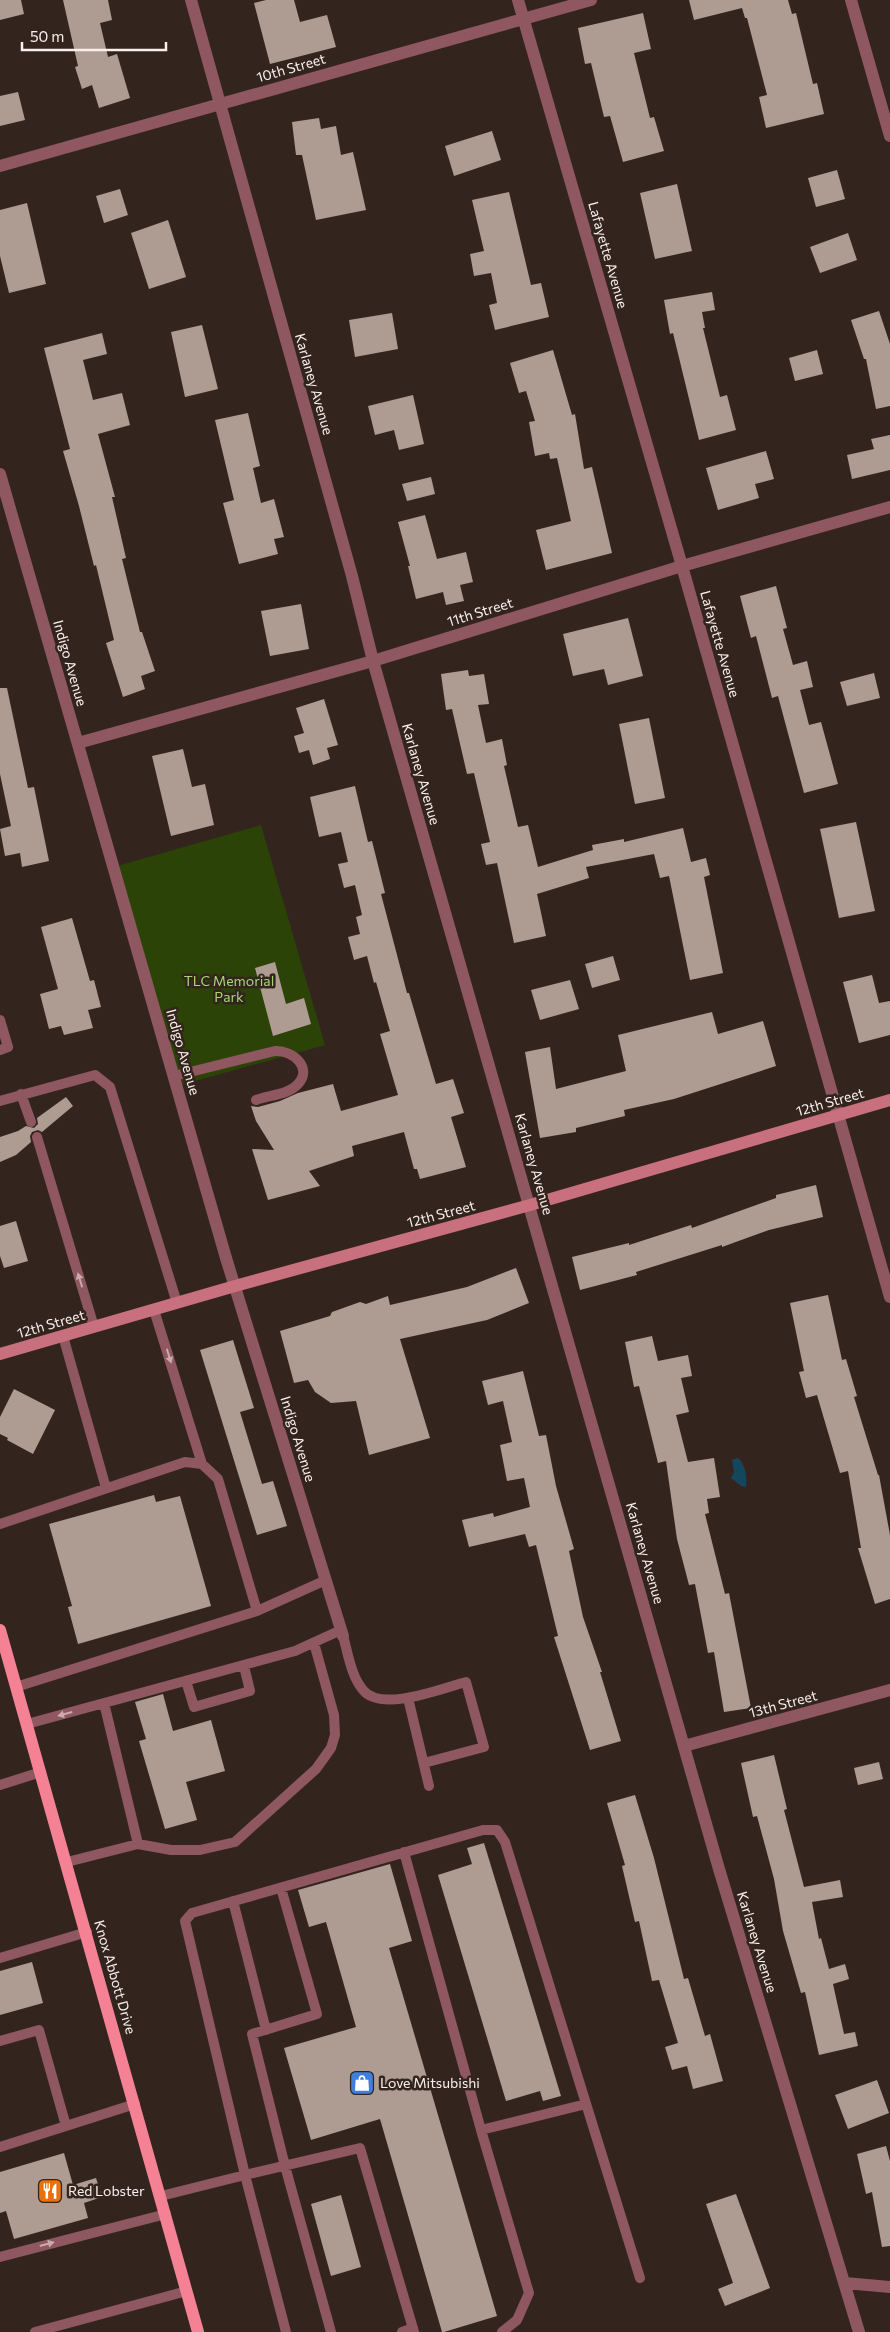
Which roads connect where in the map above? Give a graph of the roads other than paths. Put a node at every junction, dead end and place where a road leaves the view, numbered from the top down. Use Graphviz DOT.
graph roads {
  1 [pos="191,0"];
  2 [pos="518,0"];
  3 [pos="591,0"];
  4 [pos="852,0"];
  5 [pos="524,18"];
  6 [pos="220,103"];
  7 [pos="890,136"];
  8 [pos="0,166"];
  9 [pos="0,474"];
  10 [pos="890,507"];
  11 [pos="682,566"];
  12 [pos="373,661"];
  13 [pos="78,743"];
  14 [pos="0,1020"];
  15 [pos="0,1050"];
  16 [pos="174,1076"];
  17 [pos="21,1094"];
  18 [pos="256,1100"];
  19 [pos="890,1100"];
  20 [pos="0,1101"];
  21 [pos="838,1116"];
  22 [pos="32,1122"];
  23 [pos="37,1137"];
  24 [pos="530,1205"];
  25 [pos="235,1286"];
  26 [pos="890,1297"];
  27 [pos="177,1303"];
  28 [pos="154,1310"];
  29 [pos="94,1327"];
  30 [pos="63,1336"];
  31 [pos="0,1354"];
  32 [pos="202,1464"];
  33 [pos="106,1488"];
  34 [pos="0,1524"];
  35 [pos="326,1580"];
  36 [pos="257,1611"];
  37 [pos="0,1633"];
  38 [pos="342,1633"];
  39 [pos="314,1643"];
  40 [pos="244,1666"];
  41 [pos="186,1681"];
  42 [pos="16,1687"];
  43 [pos="890,1690"];
  44 [pos="408,1698"];
  45 [pos="104,1703"];
  46 [pos="27,1724"];
  47 [pos="684,1746"];
  48 [pos="424,1763"];
  49 [pos="41,1772"];
  50 [pos="0,1785"];
  51 [pos="430,1786"];
  52 [pos="138,1844"];
  53 [pos="404,1852"];
  54 [pos="67,1862"];
  55 [pos="281,1888"];
  56 [pos="232,1902"];
  57 [pos="87,1932"];
  58 [pos="0,1958"];
  59 [pos="266,2030"];
  60 [pos="0,2041"];
  61 [pos="135,2104"];
  62 [pos="586,2104"];
  63 [pos="66,2126"];
  64 [pos="481,2130"];
  65 [pos="0,2147"];
  66 [pos="285,2166"];
  67 [pos="245,2175"];
  68 [pos="161,2196"];
  69 [pos="166,2214"];
  70 [pos="0,2257"];
  71 [pos="640,2278"];
  72 [pos="845,2284"];
  73 [pos="890,2287"];
  74 [pos="187,2291"];
  75 [pos="414,2330"];
  76 [pos="35,2332"];
  77 [pos="198,2332"];
  78 [pos="286,2332"];
  79 [pos="331,2332"];
  80 [pos="402,2332"];
  81 [pos="502,2332"];
  82 [pos="859,2332"];
  1 -- 6 [label="street, Karlaney Avenue"];
  2 -- 5 [label="street, Lafayette Avenue"];
  3 -- 5 [label="street, 10th Street"];
  4 -- 7 [label="street"];
  5 -- 6 [label="street, 10th Street"];
  5 -- 11 [label="street, Lafayette Avenue"];
  6 -- 8 [label="street, 10th Street"];
  6 -- 12 [label="street, Karlaney Avenue"];
  9 -- 13 [label="street, Indigo Avenue"];
  10 -- 11 [label="street, 11th Street"];
  11 -- 12 [label="street, 11th Street"];
  11 -- 21 [label="street, Lafayette Avenue"];
  12 -- 13 [label="street, 11th Street"];
  12 -- 24 [label="street, Karlaney Avenue"];
  13 -- 16 [label="street, Indigo Avenue"];
  14 -- 15 [label="lane"];
  16 -- 18 [label="lane"];
  16 -- 25 [label="street, Indigo Avenue"];
  17 -- 20 [label="lane"];
  17 -- 22 [label="lane"];
  17 -- 27 [label="lane"];
  19 -- 21 [label="main road, 12th Street"];
  21 -- 24 [label="main road, 12th Street"];
  21 -- 26 [label="street, Lafayette Avenue"];
  29 -- 23 [label="lane, one-way"];
  24 -- 25 [label="main road, 12th Street"];
  24 -- 47 [label="street, Karlaney Avenue"];
  25 -- 27 [label="main road, 12th Street"];
  25 -- 35 [label="street, Indigo Avenue"];
  27 -- 28 [label="main road, 12th Street"];
  28 -- 29 [label="main road, 12th Street"];
  28 -- 32 [label="lane, one-way"];
  29 -- 30 [label="main road, 12th Street"];
  30 -- 31 [label="main road, 12th Street"];
  30 -- 33 [label="lane"];
  32 -- 33 [label="lane"];
  32 -- 36 [label="lane"];
  33 -- 34 [label="lane"];
  35 -- 36 [label="lane"];
  35 -- 38 [label="street, Indigo Avenue"];
  36 -- 42 [label="lane"];
  37 -- 42 [label="main road, Knox Abbott Drive"];
  38 -- 39 [label="lane"];
  38 -- 44 [label="lane"];
  39 -- 40 [label="lane"];
  39 -- 52 [label="lane"];
  40 -- 41 [label="lane"];
  40 -- 41 [label="lane"];
  41 -- 45 [label="lane"];
  42 -- 46 [label="main road, Knox Abbott Drive"];
  43 -- 47 [label="street, 13th Street"];
  44 -- 48 [label="lane"];
  44 -- 48 [label="lane"];
  45 -- 46 [label="lane, one-way"];
  45 -- 52 [label="lane"];
  46 -- 49 [label="main road, Knox Abbott Drive"];
  47 -- 72 [label="street, Karlaney Avenue"];
  48 -- 51 [label="lane"];
  49 -- 50 [label="lane"];
  49 -- 54 [label="main road, Knox Abbott Drive"];
  52 -- 54 [label="lane"];
  53 -- 55 [label="lane"];
  53 -- 62 [label="lane"];
  53 -- 64 [label="lane"];
  54 -- 57 [label="main road, Knox Abbott Drive"];
  55 -- 56 [label="lane"];
  55 -- 59 [label="lane"];
  56 -- 59 [label="lane"];
  56 -- 67 [label="lane"];
  57 -- 58 [label="lane"];
  57 -- 61 [label="main road, Knox Abbott Drive"];
  59 -- 66 [label="lane"];
  60 -- 63 [label="lane"];
  61 -- 63 [label="lane"];
  61 -- 68 [label="main road, Knox Abbott Drive"];
  62 -- 64 [label="lane"];
  62 -- 71 [label="lane"];
  63 -- 65 [label="lane"];
  64 -- 81 [label="lane"];
  66 -- 67 [label="lane"];
  66 -- 75 [label="lane"];
  66 -- 79 [label="lane"];
  67 -- 68 [label="lane"];
  67 -- 78 [label="lane"];
  68 -- 69 [label="main road, Knox Abbott Drive"];
  70 -- 69 [label="lane, one-way"];
  69 -- 74 [label="main road, Knox Abbott Drive"];
  72 -- 73 [label="street"];
  72 -- 82 [label="street, Karlaney Avenue"];
  74 -- 76 [label="lane"];
  74 -- 77 [label="main road, Knox Abbott Drive"];
  75 -- 80 [label="lane"];
}
